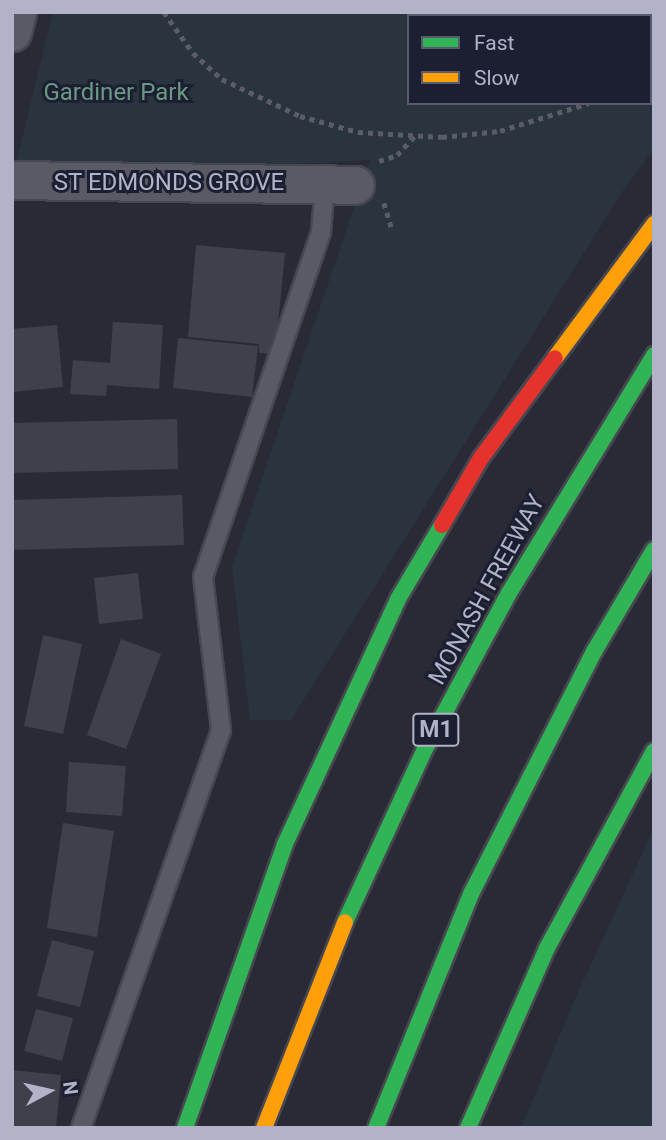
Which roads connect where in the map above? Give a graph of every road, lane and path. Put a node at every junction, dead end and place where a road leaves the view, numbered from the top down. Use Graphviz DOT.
graph roads {
  1 [pos="18,12"];
  2 [pos="164,12"];
  3 [pos="12,32"];
  4 [pos="583,105"];
  5 [pos="415,137"];
  6 [pos="349,178"];
  7 [pos="12,180"];
  8 [pos="654,224"];
  9 [pos="654,355"];
  10 [pos="654,550"];
  11 [pos="654,751"];
  12 [pos="471,1124"];
  13 [pos="81,1128"];
  14 [pos="185,1128"];
  15 [pos="264,1128"];
  16 [pos="376,1128"];
  1 -- 3 [label="street"];
  2 -- 5 [label="path"];
  4 -- 5 [label="path"];
  5 -- 6 [label="path"];
  6 -- 7 [label="street, ST EDMONDS GROVE"];
  6 -- 13 [label="lane"];
  8 -- 14 [label="highway"];
  9 -- 15 [label="highway, MONASH FREEWAY / M1"];
  10 -- 16 [label="highway"];
  11 -- 12 [label="highway"];
}
